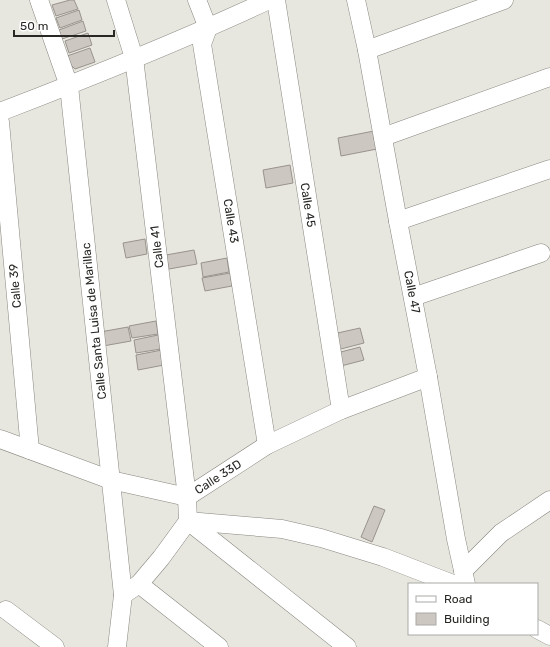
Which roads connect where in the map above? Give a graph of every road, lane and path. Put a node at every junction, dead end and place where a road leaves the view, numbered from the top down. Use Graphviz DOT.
graph roads {
  1 [pos="39,0"];
  2 [pos="116,0"];
  3 [pos="197,0"];
  4 [pos="269,0"];
  5 [pos="276,0"];
  6 [pos="356,0"];
  7 [pos="504,0"];
  8 [pos="208,28"];
  9 [pos="367,50"];
  10 [pos="134,58"];
  11 [pos="550,77"];
  12 [pos="69,86"];
  13 [pos="0,112"];
  14 [pos="0,122"];
  15 [pos="383,137"];
  16 [pos="550,169"];
  17 [pos="398,221"];
  18 [pos="542,253"];
  19 [pos="413,297"];
  20 [pos="428,377"];
  21 [pos="341,410"];
  22 [pos="0,439"];
  23 [pos="267,445"];
  24 [pos="30,450"];
  25 [pos="111,480"];
  26 [pos="187,497"];
  27 [pos="550,500"];
  28 [pos="188,521"];
  29 [pos="460,580"];
  30 [pos="140,584"];
  31 [pos="123,594"];
  32 [pos="6,610"];
  33 [pos="538,630"];
  34 [pos="550,636"];
  35 [pos="55,647"];
  36 [pos="117,647"];
  37 [pos="219,647"];
  38 [pos="347,647"];
  1 -- 12 [label="street, Calle Santa Luisa de Marillac"];
  2 -- 10 [label="street, Calle 41"];
  3 -- 8 [label="street"];
  4 -- 8 [label="street"];
  5 -- 21 [label="street, Calle 45"];
  6 -- 9 [label="street, Calle 47"];
  7 -- 9 [label="street"];
  8 -- 10 [label="street"];
  8 -- 23 [label="street, Calle 43"];
  9 -- 15 [label="street, Calle 47"];
  10 -- 12 [label="street"];
  10 -- 26 [label="street, Calle 41"];
  11 -- 15 [label="street"];
  12 -- 13 [label="street"];
  12 -- 25 [label="street, Calle Santa Luisa de Marillac"];
  14 -- 24 [label="street, Calle 39"];
  15 -- 17 [label="street, Calle 47"];
  16 -- 17 [label="street"];
  17 -- 19 [label="street, Calle 47"];
  18 -- 19 [label="street"];
  19 -- 20 [label="street, Calle 47"];
  20 -- 21 [label="street, Calle 33D"];
  20 -- 29 [label="street, Calle 47"];
  21 -- 23 [label="street, Calle 33D"];
  22 -- 24 [label="street, Calle 33D"];
  23 -- 26 [label="street, Calle 33D"];
  24 -- 25 [label="street, Calle 33D"];
  25 -- 26 [label="street, Calle 33D"];
  25 -- 31 [label="street, Calle Santa Luisa de Marillac"];
  26 -- 28 [label="street, Calle 41"];
  27 -- 29 [label="street"];
  28 -- 29 [label="street"];
  28 -- 30 [label="street"];
  28 -- 38 [label="street"];
  30 -- 31 [label="street"];
  30 -- 37 [label="street"];
  31 -- 36 [label="street, Calle Santa Luisa de Marillac"];
  32 -- 35 [label="street"];
  33 -- 34 [label="street"];
}
